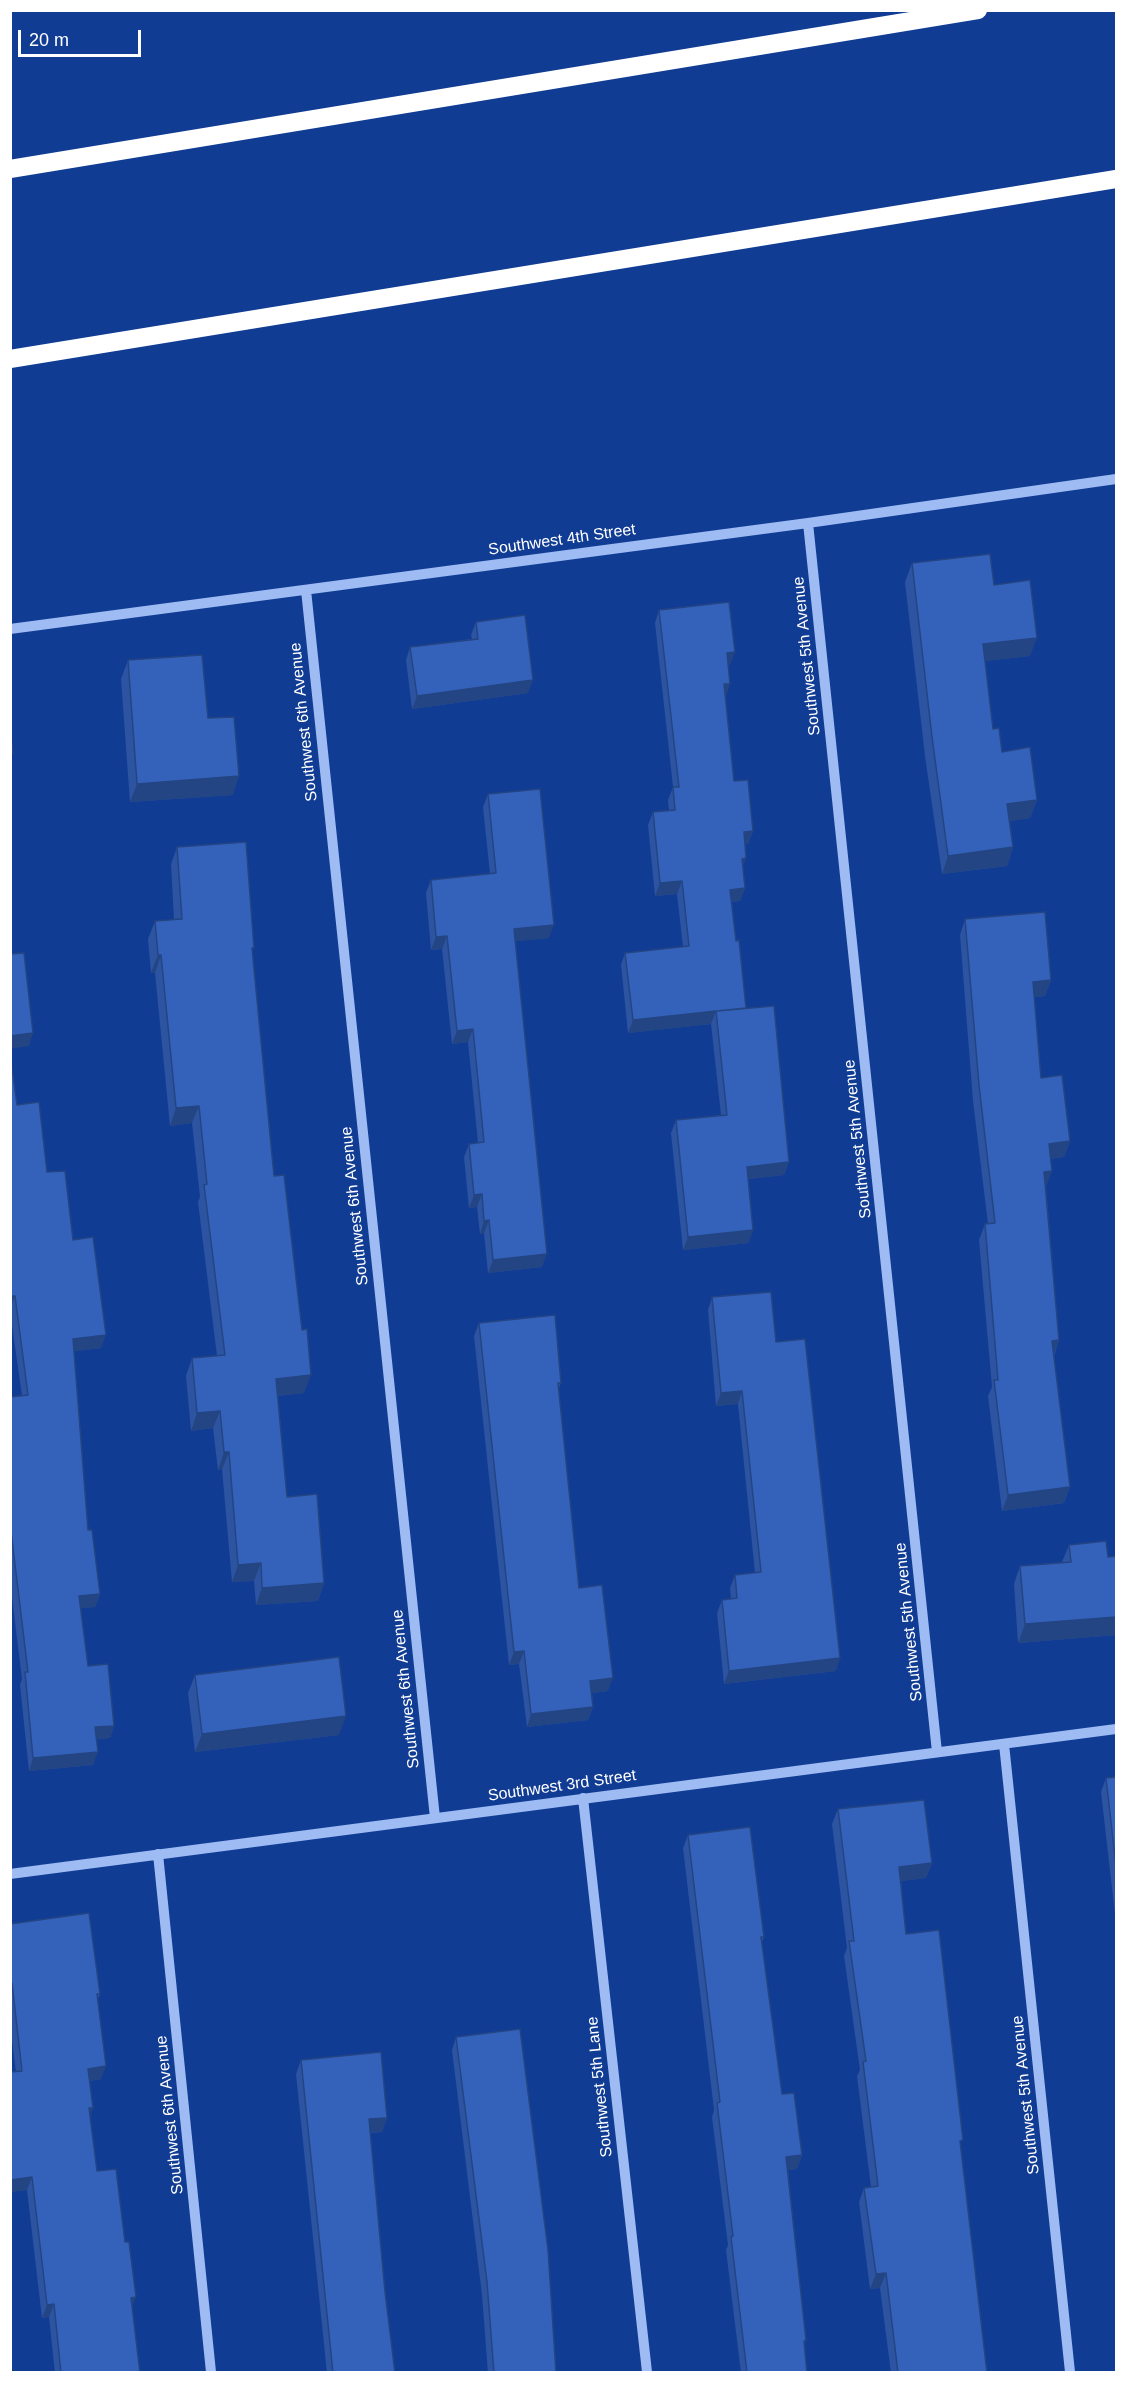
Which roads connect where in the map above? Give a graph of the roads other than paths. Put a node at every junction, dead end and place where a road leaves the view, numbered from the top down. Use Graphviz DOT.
graph roads {
  1 [pos="978,10"];
  2 [pos="10,169"];
  3 [pos="1116,179"];
  4 [pos="10,359"];
  5 [pos="1116,479"];
  6 [pos="808,523"];
  7 [pos="306,590"];
  8 [pos="10,629"];
  9 [pos="1116,1729"];
  10 [pos="1004,1744"];
  11 [pos="937,1752"];
  12 [pos="584,1798"];
  13 [pos="435,1818"];
  14 [pos="158,1854"];
  15 [pos="10,1874"];
  16 [pos="211,2373"];
  17 [pos="647,2373"];
  18 [pos="1070,2373"];
  1 -- 2 [label="highway"];
  3 -- 4 [label="highway"];
  5 -- 6 [label="street, Southwest 4th Street"];
  6 -- 7 [label="street, Southwest 4th Street"];
  6 -- 11 [label="street, Southwest 5th Avenue"];
  7 -- 8 [label="street, Southwest 4th Street"];
  7 -- 13 [label="street, Southwest 6th Avenue"];
  9 -- 10 [label="street, Southwest 3rd Street"];
  10 -- 11 [label="street, Southwest 3rd Street"];
  10 -- 18 [label="street, Southwest 5th Avenue"];
  11 -- 12 [label="street, Southwest 3rd Street"];
  12 -- 13 [label="street, Southwest 3rd Street"];
  12 -- 17 [label="street, Southwest 5th Lane"];
  13 -- 14 [label="street, Southwest 3rd Street"];
  14 -- 15 [label="street, Southwest 3rd Street"];
  14 -- 16 [label="street, Southwest 6th Avenue"];
}
